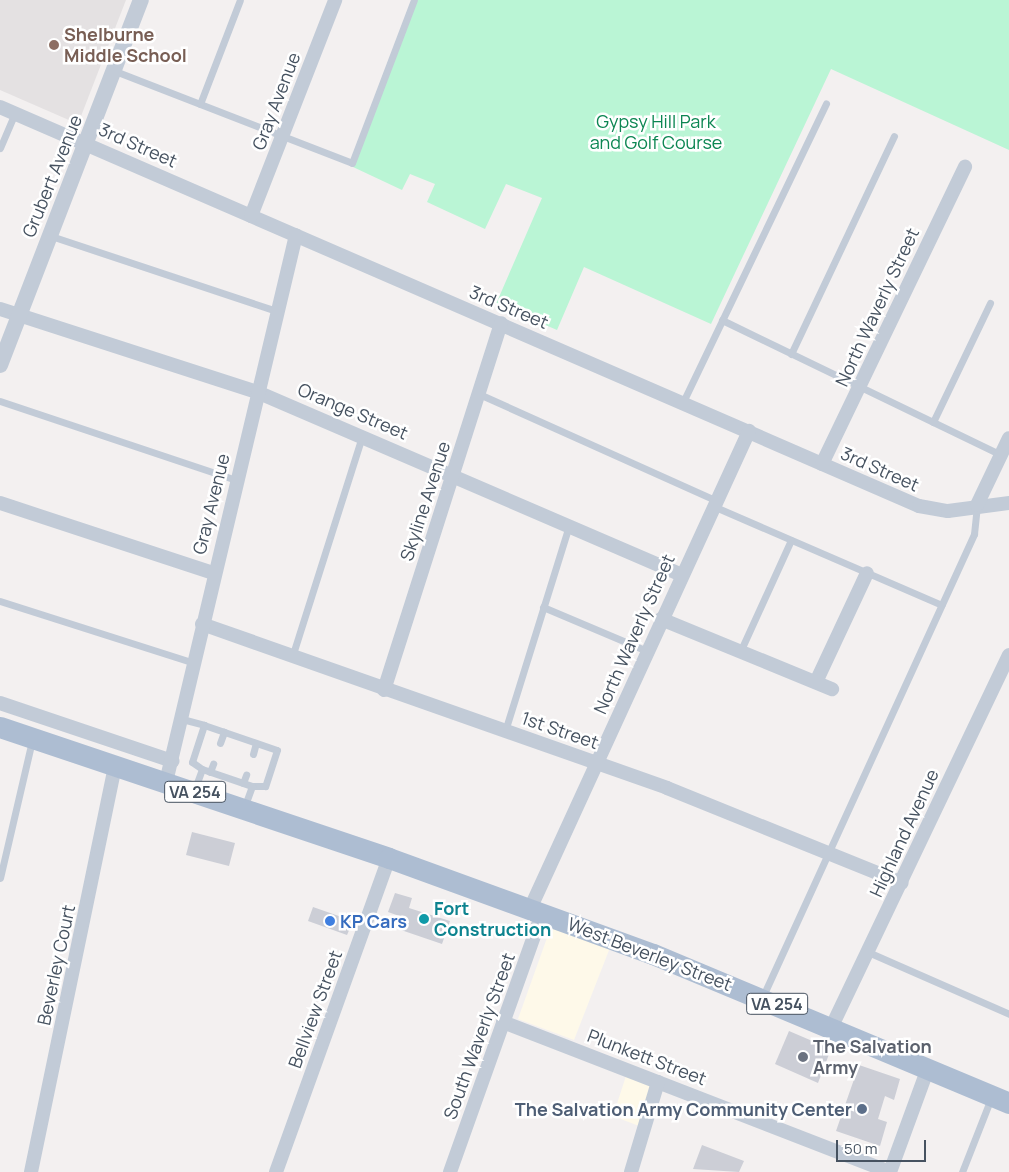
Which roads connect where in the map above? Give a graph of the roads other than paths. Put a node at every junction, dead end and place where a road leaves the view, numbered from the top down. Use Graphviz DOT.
graph roads {
  1 [pos="141,0"];
  2 [pos="240,0"];
  3 [pos="335,0"];
  4 [pos="414,0"];
  5 [pos="115,71"];
  6 [pos="826,103"];
  7 [pos="200,104"];
  8 [pos="0,107"];
  9 [pos="15,113"];
  10 [pos="282,136"];
  11 [pos="894,136"];
  12 [pos="88,144"];
  13 [pos="0,148"];
  14 [pos="966,167"];
  15 [pos="252,216"];
  16 [pos="50,235"];
  17 [pos="296,235"];
  18 [pos="990,303"];
  19 [pos="0,309"];
  20 [pos="277,311"];
  21 [pos="17,314"];
  22 [pos="722,320"];
  23 [pos="501,323"];
  24 [pos="791,354"];
  25 [pos="0,366"];
  26 [pos="860,387"];
  27 [pos="257,392"];
  28 [pos="479,394"];
  29 [pos="0,401"];
  30 [pos="683,402"];
  31 [pos="934,422"];
  32 [pos="749,431"];
  33 [pos="362,436"];
  34 [pos="1009,438"];
  35 [pos="1001,455"];
  36 [pos="822,464"];
  37 [pos="454,474"];
  38 [pos="236,480"];
  39 [pos="0,503"];
  40 [pos="714,503"];
  41 [pos="1009,503"];
  42 [pos="977,506"];
  43 [pos="569,525"];
  44 [pos="791,540"];
  45 [pos="213,573"];
  46 [pos="867,573"];
  47 [pos="681,575"];
  48 [pos="0,601"];
  49 [pos="942,605"];
  50 [pos="543,607"];
  51 [pos="661,619"];
  52 [pos="202,624"];
  53 [pos="647,651"];
  54 [pos="739,653"];
  55 [pos="1009,655"];
  56 [pos="292,657"];
  57 [pos="194,663"];
  58 [pos="816,682"];
  59 [pos="832,688"];
  60 [pos="384,690"];
  61 [pos="0,703"];
  62 [pos="182,718"];
  63 [pos="204,725"];
  64 [pos="0,727"];
  65 [pos="504,731"];
  66 [pos="224,732"];
  67 [pos="33,738"];
  68 [pos="220,743"];
  69 [pos="256,743"];
  70 [pos="253,754"];
  71 [pos="172,761"];
  72 [pos="597,763"];
  73 [pos="213,764"];
  74 [pos="115,765"];
  75 [pos="202,769"];
  76 [pos="210,772"];
  77 [pos="246,775"];
  78 [pos="166,782"];
  79 [pos="244,783"];
  80 [pos="252,786"];
  81 [pos="194,791"];
  82 [pos="244,809"];
  83 [pos="829,852"];
  84 [pos="389,858"];
  85 [pos="0,878"];
  86 [pos="902,883"];
  87 [pos="536,911"];
  88 [pos="868,952"];
  89 [pos="762,998"];
  90 [pos="1009,1014"];
  91 [pos="503,1022"];
  92 [pos="832,1026"];
  93 [pos="928,1068"];
  94 [pos="658,1082"];
  95 [pos="1001,1099"];
  96 [pos="31,1172"];
  97 [pos="276,1172"];
  98 [pos="450,1172"];
  99 [pos="631,1172"];
  100 [pos="890,1172"];
  101 [pos="962,1172"];
  1 -- 5 [label="street, Grubert Avenue"];
  2 -- 7 [label="lane"];
  3 -- 10 [label="street, Gray Avenue"];
  4 -- 10 [label="lane"];
  5 -- 7 [label="lane"];
  5 -- 12 [label="street, Grubert Avenue"];
  6 -- 22 [label="lane"];
  7 -- 10 [label="lane"];
  8 -- 9 [label="street, 3rd Street"];
  9 -- 12 [label="street, 3rd Street"];
  9 -- 13 [label="lane"];
  10 -- 15 [label="street, Gray Avenue"];
  11 -- 24 [label="lane"];
  12 -- 15 [label="street, 3rd Street"];
  12 -- 16 [label="street, Grubert Avenue"];
  14 -- 26 [label="street, North Waverly Street"];
  15 -- 17 [label="street, 3rd Street"];
  16 -- 20 [label="lane"];
  16 -- 21 [label="street, Grubert Avenue"];
  17 -- 20 [label="street, Gray Avenue"];
  17 -- 23 [label="street, 3rd Street"];
  18 -- 31 [label="lane"];
  19 -- 21 [label="street, Orange Street"];
  20 -- 27 [label="street, Gray Avenue"];
  21 -- 25 [label="street, Grubert Avenue"];
  21 -- 27 [label="street, Orange Street"];
  22 -- 24 [label="lane"];
  22 -- 30 [label="lane"];
  23 -- 28 [label="street, Skyline Avenue"];
  23 -- 30 [label="street, 3rd Street"];
  24 -- 26 [label="lane"];
  26 -- 31 [label="lane"];
  26 -- 36 [label="street, North Waverly Street"];
  27 -- 33 [label="street, Orange Street"];
  27 -- 38 [label="street, Gray Avenue"];
  28 -- 37 [label="street, Skyline Avenue"];
  28 -- 40 [label="lane"];
  29 -- 38 [label="lane"];
  30 -- 32 [label="street, 3rd Street"];
  31 -- 35 [label="lane"];
  32 -- 36 [label="street, 3rd Street"];
  32 -- 40 [label="street, North Waverly Street"];
  33 -- 37 [label="street, Orange Street"];
  33 -- 56 [label="lane"];
  34 -- 35 [label="street"];
  35 -- 42 [label="street"];
  36 -- 42 [label="street, 3rd Street"];
  37 -- 43 [label="street, Orange Street"];
  37 -- 60 [label="street, Skyline Avenue"];
  38 -- 45 [label="street, Gray Avenue"];
  39 -- 45 [label="street"];
  40 -- 44 [label="lane"];
  40 -- 47 [label="street, North Waverly Street"];
  41 -- 42 [label="street, 3rd Street"];
  42 -- 49 [label="lane"];
  43 -- 47 [label="street, Orange Street"];
  43 -- 50 [label="lane"];
  44 -- 46 [label="lane"];
  44 -- 54 [label="lane"];
  45 -- 52 [label="street, Gray Avenue"];
  46 -- 49 [label="lane"];
  46 -- 58 [label="street"];
  47 -- 51 [label="street, North Waverly Street"];
  48 -- 57 [label="lane"];
  49 -- 83 [label="lane"];
  50 -- 53 [label="lane"];
  50 -- 65 [label="lane"];
  51 -- 53 [label="street, North Waverly Street"];
  51 -- 54 [label="street"];
  52 -- 56 [label="street, 1st Street"];
  52 -- 57 [label="street, Gray Avenue"];
  53 -- 72 [label="street, North Waverly Street"];
  54 -- 58 [label="street"];
  55 -- 86 [label="street, Highland Avenue"];
  56 -- 60 [label="street, 1st Street"];
  57 -- 62 [label="street, Gray Avenue"];
  58 -- 59 [label="street"];
  60 -- 65 [label="street, 1st Street"];
  61 -- 71 [label="street"];
  62 -- 63 [label="lane"];
  62 -- 71 [label="street, Gray Avenue"];
  63 -- 66 [label="lane"];
  63 -- 75 [label="lane"];
  64 -- 67 [label="main road, West Beverley Street / VA 254"];
  65 -- 72 [label="street, 1st Street"];
  66 -- 68 [label="lane"];
  66 -- 69 [label="lane"];
  67 -- 74 [label="main road, West Beverley Street / VA 254"];
  67 -- 85 [label="lane"];
  69 -- 70 [label="lane"];
  69 -- 80 [label="lane"];
  71 -- 78 [label="street, Gray Avenue"];
  72 -- 83 [label="street, 1st Street"];
  72 -- 87 [label="street, North Waverly Street"];
  73 -- 76 [label="lane"];
  74 -- 78 [label="main road, West Beverley Street / VA 254"];
  74 -- 96 [label="street, Beverley Court"];
  75 -- 76 [label="lane"];
  75 -- 81 [label="lane"];
  76 -- 79 [label="lane"];
  77 -- 79 [label="lane"];
  78 -- 81 [label="main road, West Beverley Street / VA 254"];
  79 -- 80 [label="lane"];
  80 -- 82 [label="lane"];
  81 -- 82 [label="main road, West Beverley Street / VA 254"];
  82 -- 84 [label="main road, West Beverley Street / VA 254"];
  83 -- 86 [label="street, 1st Street"];
  83 -- 89 [label="lane"];
  84 -- 87 [label="main road, West Beverley Street / VA 254"];
  84 -- 97 [label="street, Bellview Street"];
  86 -- 88 [label="street, Highland Avenue"];
  87 -- 89 [label="main road, West Beverley Street / VA 254"];
  87 -- 91 [label="street, South Waverly Street"];
  88 -- 90 [label="lane"];
  88 -- 92 [label="street, Highland Avenue"];
  89 -- 92 [label="main road, West Beverley Street / VA 254"];
  91 -- 94 [label="street, Plunkett Street"];
  91 -- 98 [label="street, South Waverly Street"];
  92 -- 93 [label="main road, West Beverley Street / VA 254"];
  93 -- 95 [label="main road, West Beverley Street / VA 254"];
  93 -- 100 [label="street"];
  94 -- 99 [label="street"];
  94 -- 100 [label="street, Plunkett Street"];
  95 -- 101 [label="lane"];
}
